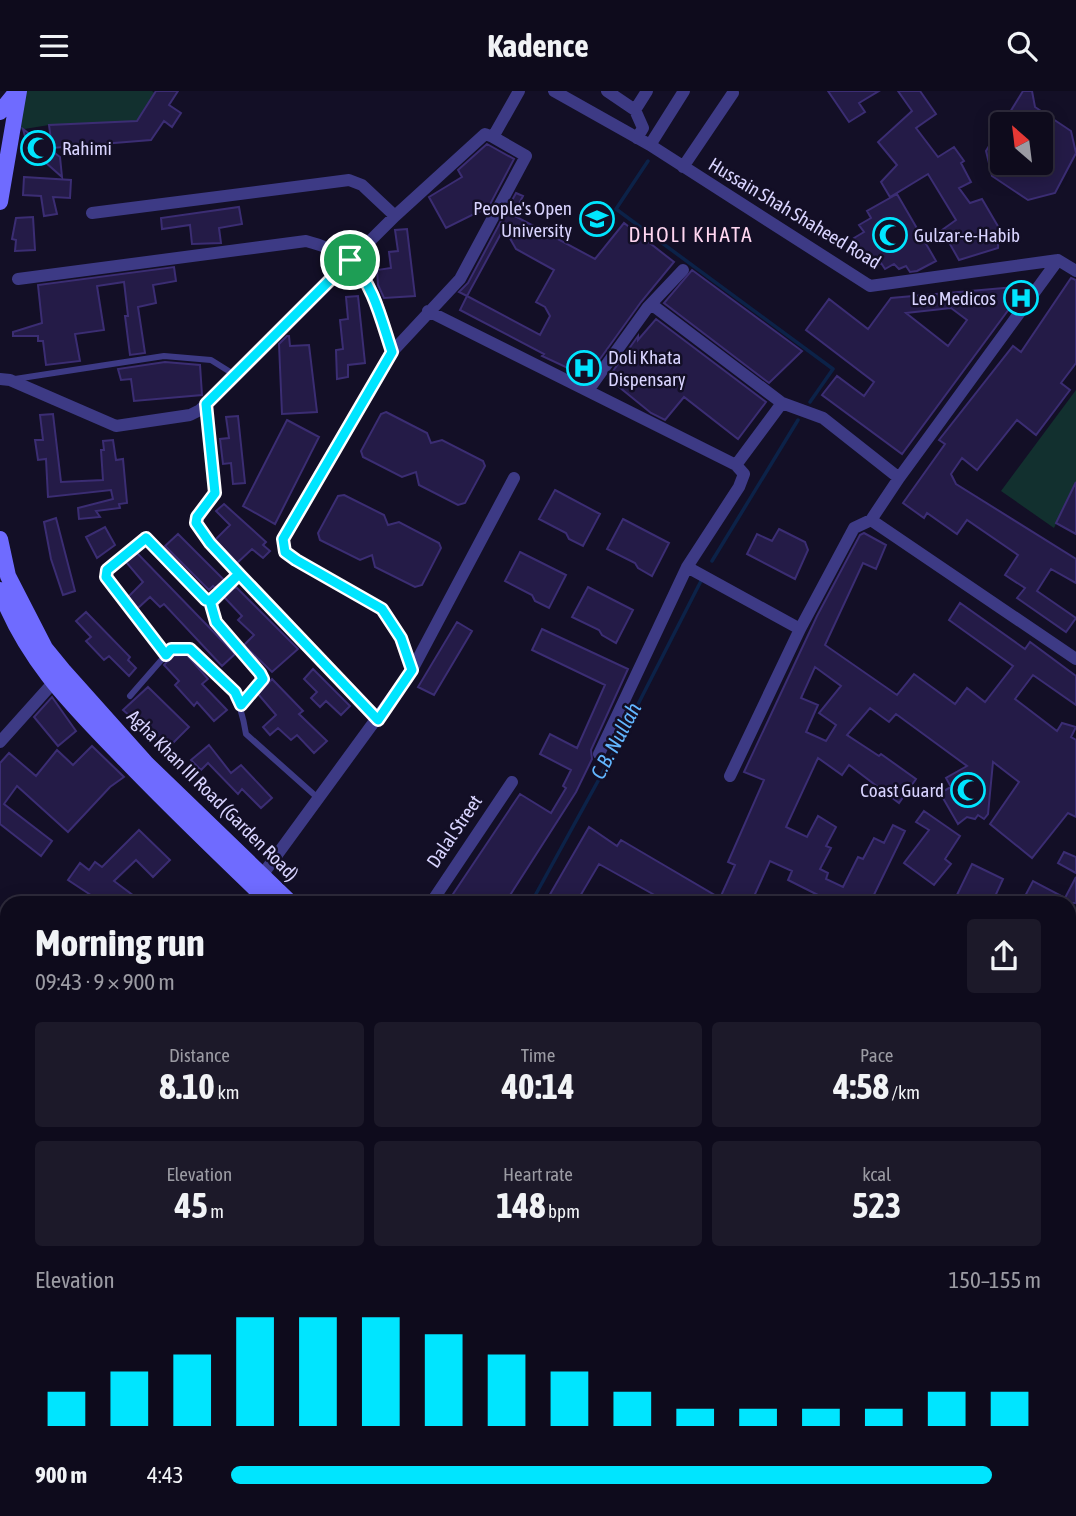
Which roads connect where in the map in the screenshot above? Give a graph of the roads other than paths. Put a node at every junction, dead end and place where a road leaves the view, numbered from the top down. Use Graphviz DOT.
graph roads {
  1 [pos="18,91"];
  2 [pos="519,91"];
  3 [pos="554,91"];
  4 [pos="607,91"];
  5 [pos="647,91"];
  6 [pos="684,91"];
  7 [pos="733,93"];
  8 [pos="635,110"];
  9 [pos="0,112"];
  10 [pos="493,137"];
  11 [pos="637,138"];
  12 [pos="650,145"];
  13 [pos="683,167"];
  14 [pos="0,202"];
  15 [pos="92,213"];
  16 [pos="394,216"];
  17 [pos="350,260"];
  18 [pos="1058,260"];
  19 [pos="683,269"];
  20 [pos="1076,271"];
  21 [pos="18,279"];
  22 [pos="651,304"];
  23 [pos="428,311"];
  24 [pos="392,352"];
  25 [pos="235,375"];
  26 [pos="5,379"];
  27 [pos="589,389"];
  28 [pos="782,403"];
  29 [pos="206,404"];
  30 [pos="736,465"];
  31 [pos="514,478"];
  32 [pos="899,478"];
  33 [pos="872,520"];
  34 [pos="0,539"];
  35 [pos="687,567"];
  36 [pos="239,574"];
  37 [pos="0,590"];
  38 [pos="210,601"];
  39 [pos="800,629"];
  40 [pos="166,655"];
  41 [pos="1076,659"];
  42 [pos="412,670"];
  43 [pos="52,684"];
  44 [pos="130,696"];
  45 [pos="241,705"];
  46 [pos="378,720"];
  47 [pos="0,743"];
  48 [pos="599,754"];
  49 [pos="730,776"];
  50 [pos="512,782"];
  51 [pos="319,799"];
  52 [pos="262,874"];
  53 [pos="263,896"];
  54 [pos="284,896"];
  55 [pos="436,896"];
  1 -- 9 [label="main road"];
  1 -- 14 [label="main road"];
  2 -- 10 [label="street"];
  3 -- 11 [label="street, Hussain Shah Shaheed Road"];
  4 -- 8 [label="street"];
  5 -- 8 [label="street"];
  6 -- 12 [label="street"];
  7 -- 13 [label="street"];
  8 -- 11 [label="street"];
  10 -- 16 [label="street"];
  10 -- 23 [label="street"];
  11 -- 12 [label="street, Hussain Shah Shaheed Road"];
  12 -- 13 [label="street, Hussain Shah Shaheed Road"];
  13 -- 18 [label="street, Hussain Shah Shaheed Road"];
  15 -- 16 [label="street"];
  16 -- 17 [label="street"];
  17 -- 21 [label="street"];
  17 -- 24 [label="street"];
  17 -- 25 [label="street"];
  18 -- 20 [label="street"];
  18 -- 32 [label="street"];
  19 -- 22 [label="street"];
  22 -- 27 [label="street"];
  22 -- 28 [label="street"];
  23 -- 24 [label="street"];
  23 -- 27 [label="street"];
  24 -- 42 [label="street"];
  25 -- 26 [label="lane"];
  25 -- 29 [label="street"];
  26 -- 29 [label="street"];
  27 -- 30 [label="street"];
  28 -- 30 [label="street"];
  28 -- 32 [label="street"];
  29 -- 36 [label="lane"];
  30 -- 35 [label="street"];
  31 -- 42 [label="street"];
  32 -- 33 [label="street"];
  33 -- 39 [label="street"];
  33 -- 41 [label="street"];
  34 -- 52 [label="main road, Agha Khan III Road (Garden Road)"];
  35 -- 39 [label="street"];
  35 -- 48 [label="street"];
  36 -- 38 [label="lane"];
  36 -- 46 [label="lane"];
  37 -- 43 [label="main road, Agha Khan III Road (Garden Road)"];
  38 -- 40 [label="lane"];
  38 -- 45 [label="lane"];
  39 -- 49 [label="street"];
  40 -- 44 [label="lane"];
  40 -- 45 [label="lane"];
  42 -- 46 [label="street"];
  43 -- 47 [label="street"];
  43 -- 53 [label="main road, Agha Khan III Road (Garden Road)"];
  45 -- 51 [label="lane"];
  46 -- 51 [label="street"];
  50 -- 55 [label="street, Dalal Street"];
  51 -- 52 [label="street"];
  52 -- 54 [label="main road, Agha Khan III Road (Garden Road)"];
}
